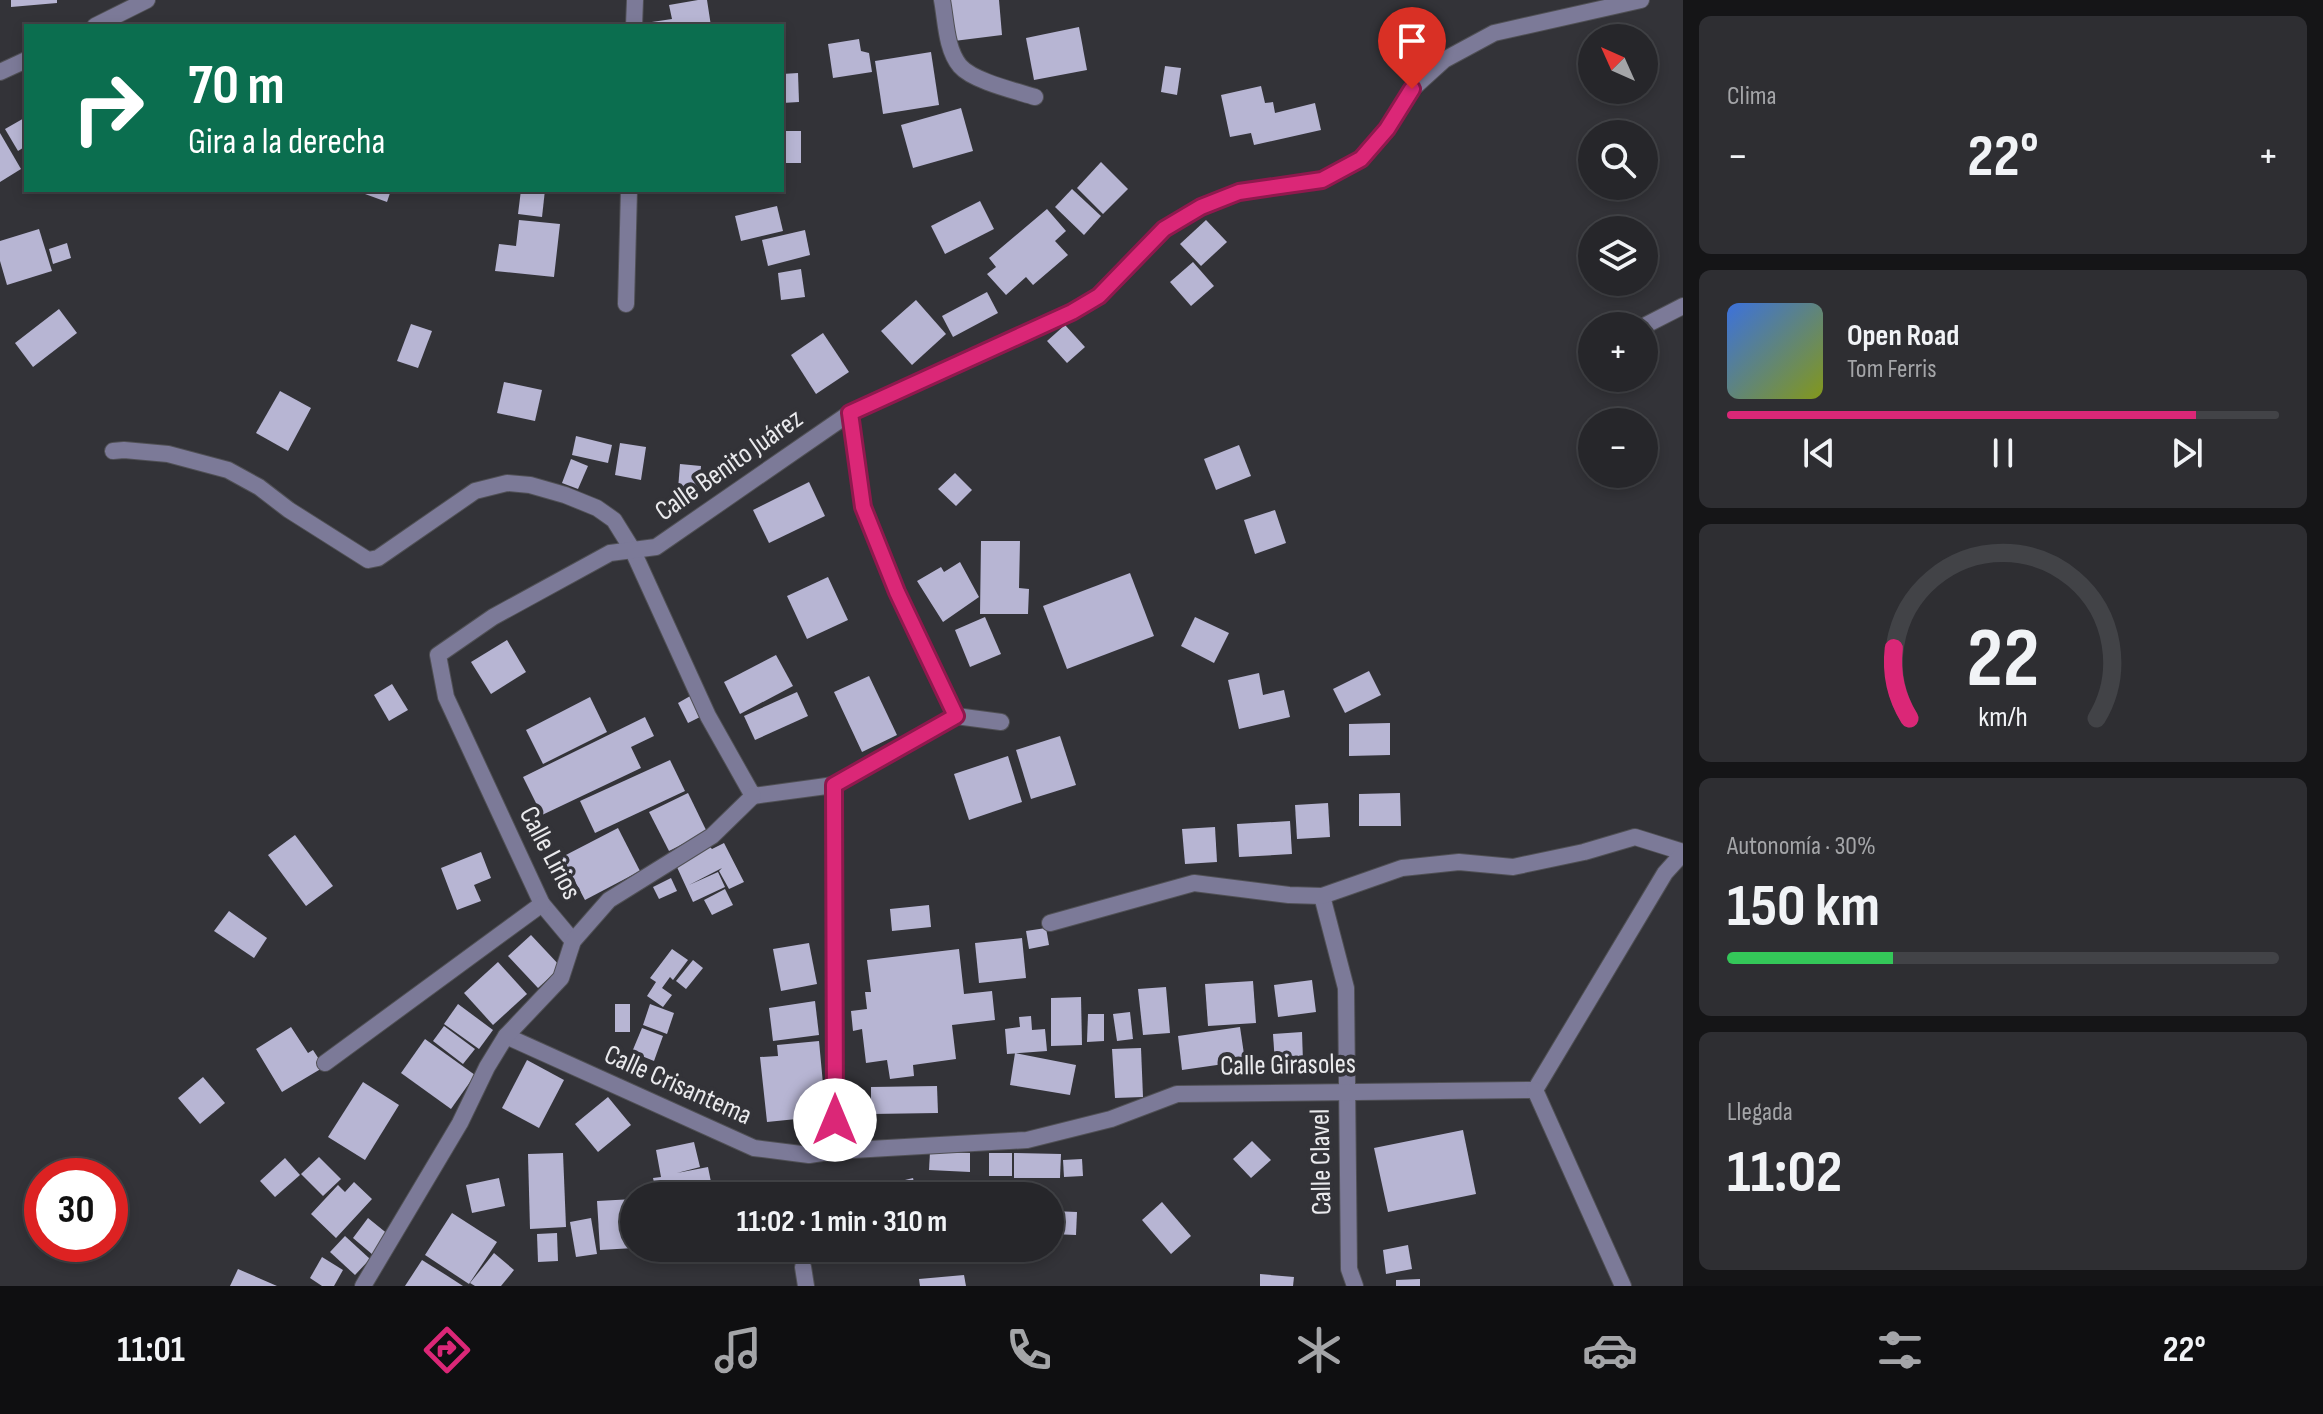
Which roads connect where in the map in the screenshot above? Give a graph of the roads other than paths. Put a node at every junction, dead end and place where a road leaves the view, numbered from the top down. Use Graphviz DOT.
graph roads {
  1 [pos="147,0"];
  2 [pos="635,0"];
  3 [pos="942,0"];
  4 [pos="1641,0"];
  5 [pos="99,24"];
  6 [pos="634,24"];
  7 [pos="24,61"];
  8 [pos="0,72"];
  9 [pos="1035,97"];
  10 [pos="629,192"];
  11 [pos="626,304"];
  12 [pos="1683,306"];
  13 [pos="1658,319"];
  14 [pos="850,413"];
  15 [pos="113,451"];
  16 [pos="632,549"];
  17 [pos="459,639"];
  18 [pos="956,716"];
  19 [pos="1001,722"];
  20 [pos="834,785"];
  21 [pos="753,796"];
  22 [pos="1683,853"];
  23 [pos="1322,896"];
  24 [pos="542,904"];
  25 [pos="1050,923"];
  26 [pos="573,941"];
  27 [pos="506,1036"];
  28 [pos="325,1063"];
  29 [pos="1346,1090"];
  30 [pos="1535,1090"];
  31 [pos="835,1151"];
  32 [pos="803,1267"];
  33 [pos="363,1286"];
  34 [pos="806,1286"];
  35 [pos="1355,1286"];
  36 [pos="1623,1286"];
  1 -- 5 [label="street"];
  2 -- 6 [label="street"];
  3 -- 9 [label="street"];
  4 -- 14 [label="street, Calle Benito Juárez"];
  7 -- 8 [label="street"];
  10 -- 11 [label="street"];
  12 -- 13 [label="street"];
  14 -- 16 [label="street, Calle Benito Juárez"];
  14 -- 18 [label="street"];
  15 -- 16 [label="street"];
  16 -- 17 [label="street, Calle Benito Juárez"];
  16 -- 21 [label="street"];
  17 -- 24 [label="street, Calle Lirios"];
  18 -- 19 [label="street"];
  18 -- 20 [label="street"];
  20 -- 21 [label="street"];
  20 -- 31 [label="street"];
  21 -- 26 [label="street"];
  22 -- 23 [label="street"];
  22 -- 30 [label="street"];
  23 -- 25 [label="street"];
  23 -- 29 [label="street, Calle Clavel"];
  24 -- 26 [label="street, Calle Lirios"];
  24 -- 28 [label="street"];
  26 -- 27 [label="street, Calle Lirios"];
  27 -- 31 [label="street, Calle Crisantema"];
  27 -- 33 [label="street, Calle Lirios"];
  29 -- 30 [label="street, Calle Girasoles"];
  29 -- 31 [label="street, Calle Girasoles"];
  29 -- 35 [label="street, Calle Clavel"];
  30 -- 36 [label="street"];
  32 -- 34 [label="street"];
}
